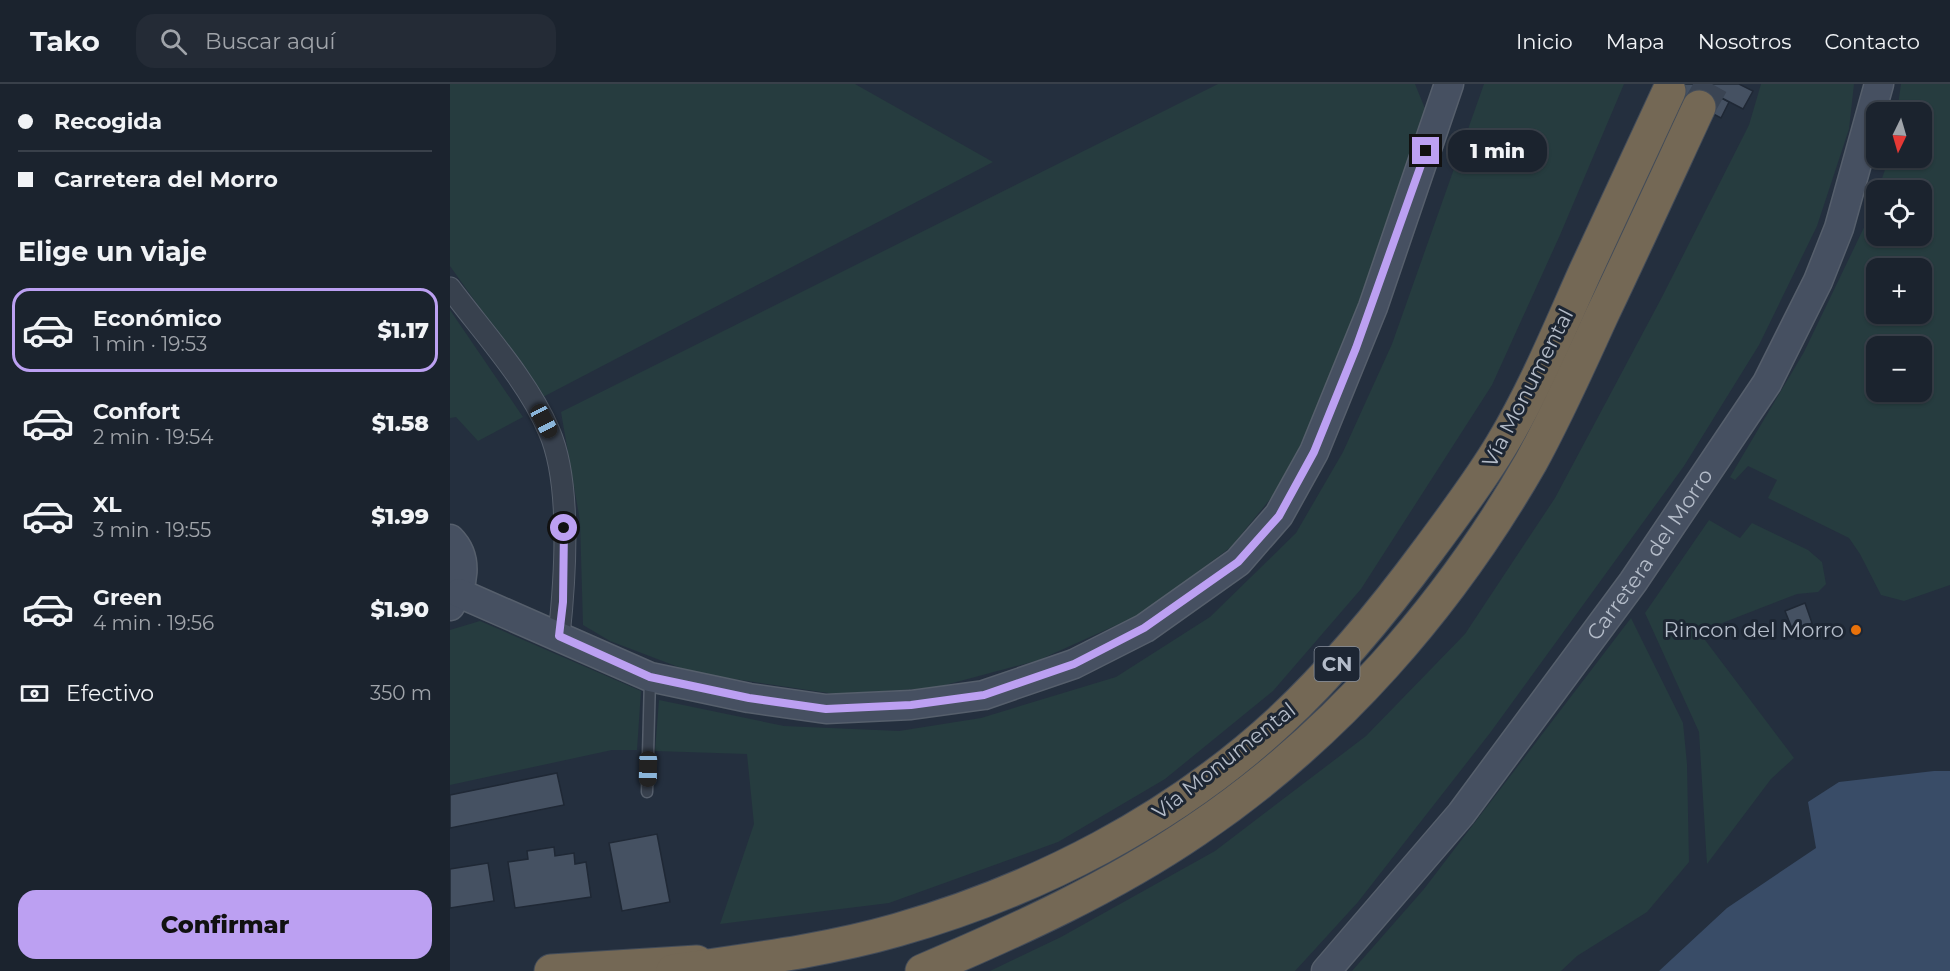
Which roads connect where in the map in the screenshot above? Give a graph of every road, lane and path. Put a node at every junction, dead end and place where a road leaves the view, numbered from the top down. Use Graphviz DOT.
graph roads {
  1 [pos="1449,84"];
  2 [pos="1879,84"];
  3 [pos="1669,91"];
  4 [pos="1699,107"];
  5 [pos="450,288"];
  6 [pos="450,539"];
  7 [pos="454,600"];
  8 [pos="559,636"];
  9 [pos="650,677"];
  10 [pos="647,792"];
  11 [pos="756,958"];
  12 [pos="551,971"];
  13 [pos="673,971"];
  14 [pos="922,971"];
  15 [pos="1326,971"];
  1 -- 9 [label="street"];
  2 -- 15 [label="street, Carretera del Morro"];
  3 -- 11 [label="highway, Vía Monumental / CN"];
  4 -- 14 [label="highway, Vía Monumental / CN"];
  5 -- 8 [label="street"];
  6 -- 7 [label="street"];
  7 -- 8 [label="street"];
  8 -- 9 [label="street"];
  9 -- 10 [label="lane"];
  11 -- 12 [label="highway"];
  11 -- 13 [label="highway, Vía Monumental / CN"];
}
